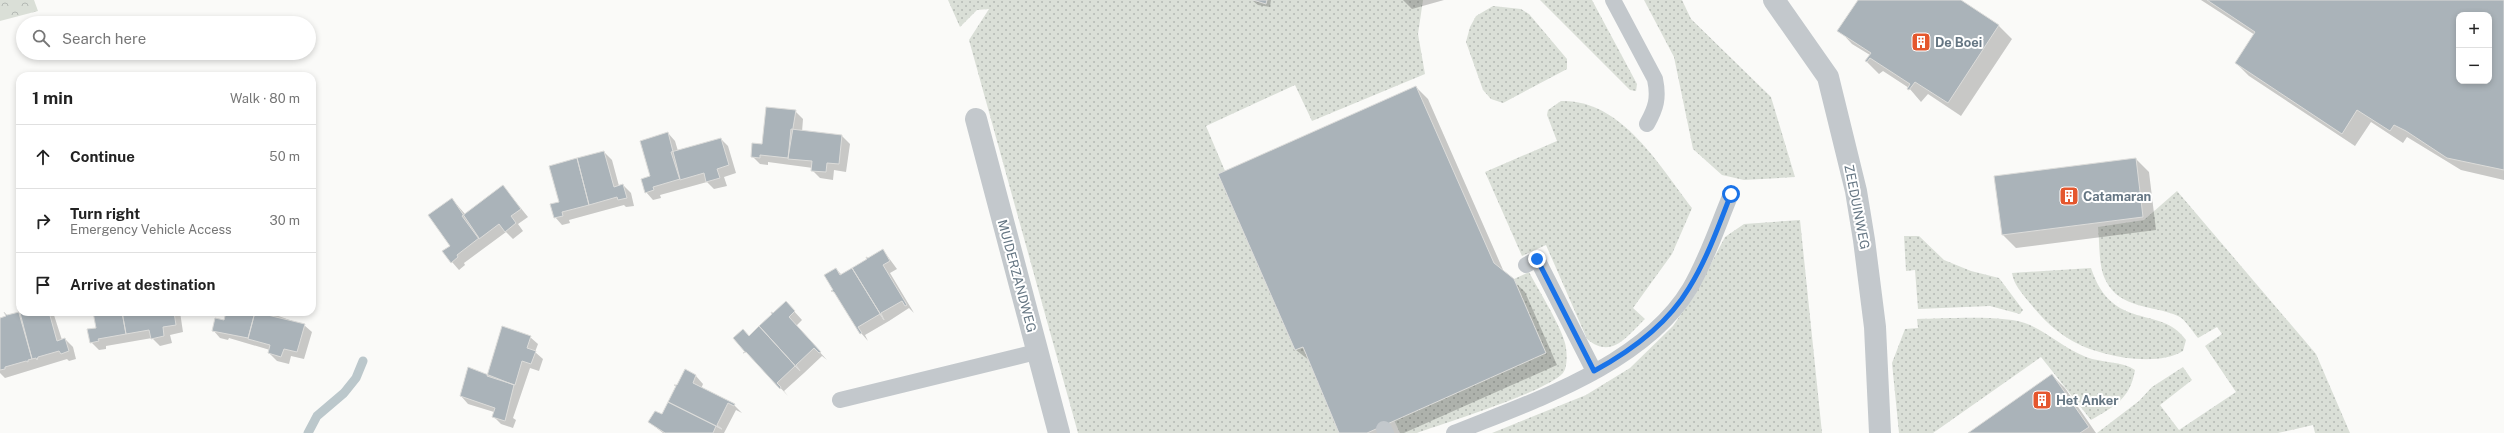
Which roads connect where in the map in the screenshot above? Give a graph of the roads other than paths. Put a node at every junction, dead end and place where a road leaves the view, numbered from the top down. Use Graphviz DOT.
graph roads {
  1 [pos="1613,0"];
  2 [pos="1774,0"];
  3 [pos="976,119"];
  4 [pos="1647,124"];
  5 [pos="1731,194"];
  6 [pos="1531,262"];
  7 [pos="1036,352"];
  8 [pos="1594,371"];
  9 [pos="840,400"];
  10 [pos="1059,433"];
  11 [pos="1454,433"];
  12 [pos="1880,433"];
  1 -- 4 [label="lane"];
  2 -- 12 [label="street, ZEEDUINWEG"];
  3 -- 7 [label="street, MUIDERZANDWEG"];
  5 -- 8 [label="lane"];
  6 -- 8 [label="lane"];
  7 -- 9 [label="lane"];
  7 -- 10 [label="street, MUIDERZANDWEG"];
  8 -- 11 [label="lane"];
}
